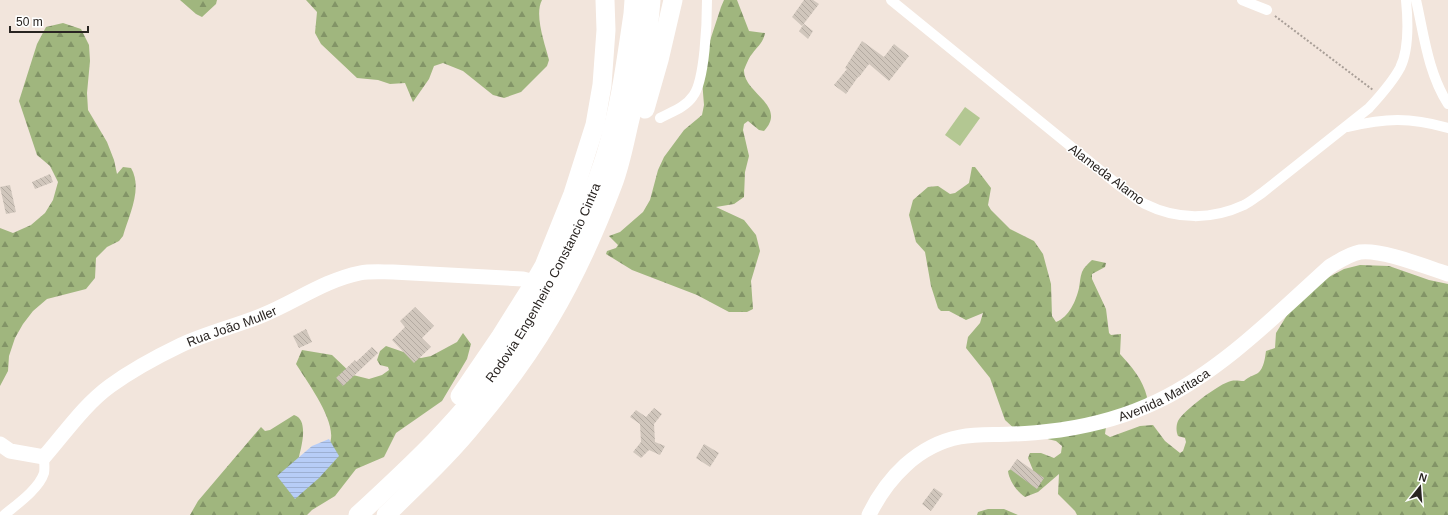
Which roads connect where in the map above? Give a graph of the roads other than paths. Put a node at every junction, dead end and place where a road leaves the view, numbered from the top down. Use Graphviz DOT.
graph roads {
  1 [pos="605,0"];
  2 [pos="634,0"];
  3 [pos="651,0"];
  4 [pos="673,0"];
  5 [pos="707,0"];
  6 [pos="891,0"];
  7 [pos="1242,0"];
  8 [pos="1406,0"];
  9 [pos="1416,0"];
  10 [pos="1267,10"];
  11 [pos="1448,104"];
  12 [pos="660,118"];
  13 [pos="1344,128"];
  14 [pos="1448,128"];
  15 [pos="614,182"];
  16 [pos="544,266"];
  17 [pos="1448,274"];
  18 [pos="500,277"];
  19 [pos="533,285"];
  20 [pos="0,444"];
  21 [pos="44,457"];
  22 [pos="407,470"];
  23 [pos="4,515"];
  24 [pos="358,515"];
  25 [pos="386,515"];
  26 [pos="869,515"];
  1 -- 16 [label="highway"];
  2 -- 22 [label="highway, Rodovia Engenheiro Constancio Cintra"];
  3 -- 15 [label="highway, Rodovia Engenheiro Constancio Cintra"];
  4 -- 15 [label="highway"];
  5 -- 12 [label="street"];
  6 -- 13 [label="street, Alameda Alamo"];
  7 -- 10 [label="street"];
  8 -- 13 [label="street, Alameda Alamo"];
  9 -- 11 [label="street"];
  13 -- 14 [label="street"];
  15 -- 25 [label="highway, Rodovia Engenheiro Constancio Cintra"];
  16 -- 18 [label="street"];
  16 -- 19 [label="highway"];
  17 -- 26 [label="street, Avenida Maritaca"];
  18 -- 19 [label="street"];
  18 -- 21 [label="street, Rua João Muller"];
  19 -- 22 [label="highway"];
  20 -- 21 [label="street"];
  21 -- 23 [label="street"];
  22 -- 24 [label="highway, Rodovia Engenheiro Constancio Cintra"];
}
